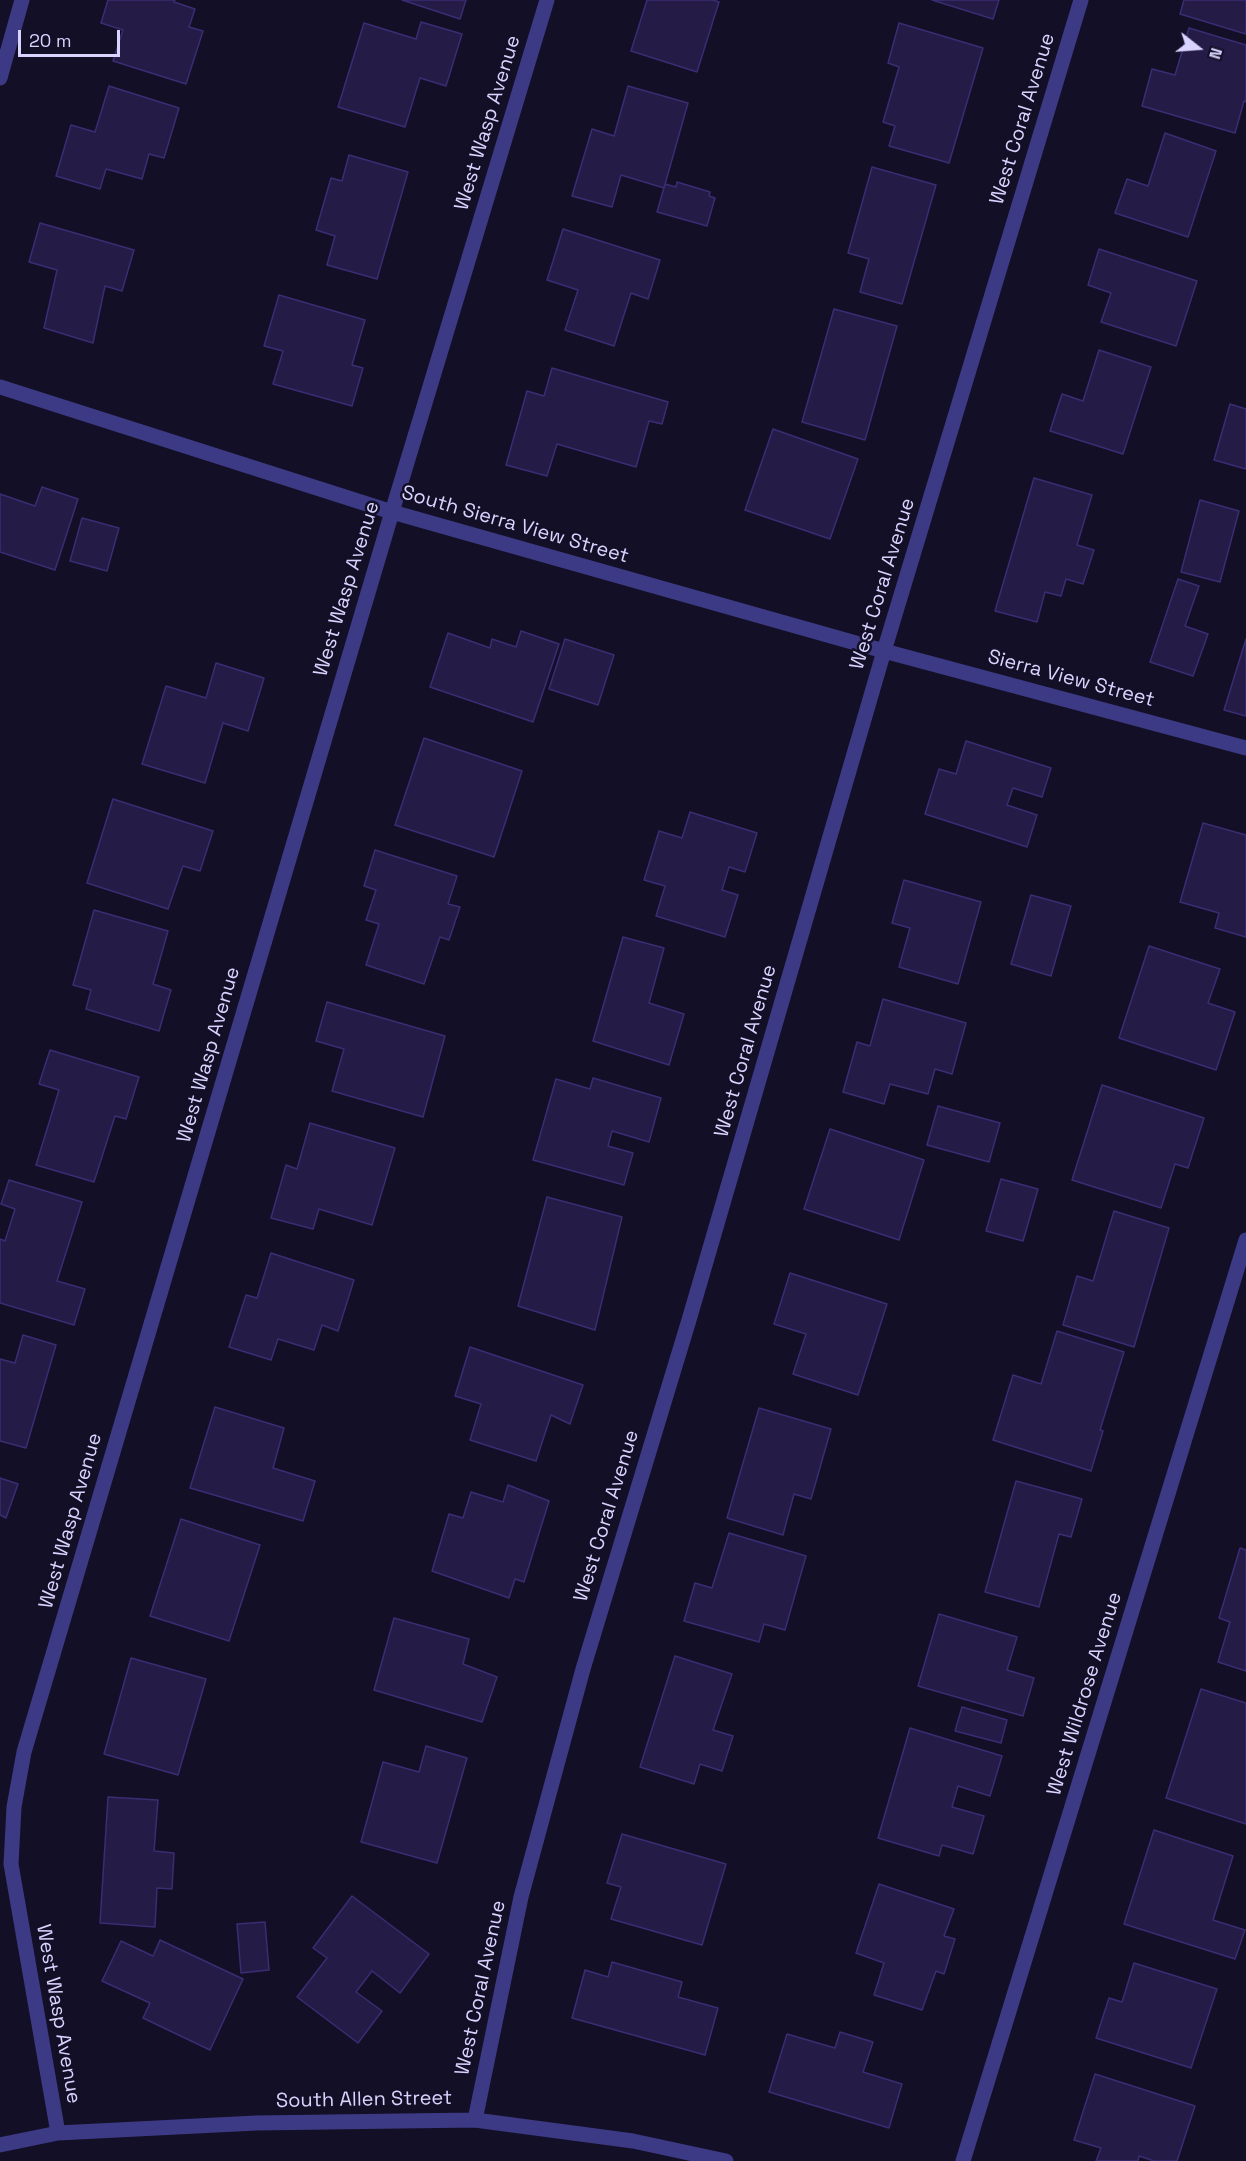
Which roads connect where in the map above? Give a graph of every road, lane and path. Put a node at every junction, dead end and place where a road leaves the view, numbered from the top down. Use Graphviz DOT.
graph roads {
  1 [pos="22,0"];
  2 [pos="547,0"];
  3 [pos="1081,0"];
  4 [pos="0,78"];
  5 [pos="0,387"];
  6 [pos="392,512"];
  7 [pos="884,651"];
  8 [pos="1246,748"];
  9 [pos="1246,1240"];
  10 [pos="475,2120"];
  11 [pos="57,2133"];
  12 [pos="0,2145"];
  13 [pos="726,2161"];
  14 [pos="963,2161"];
  1 -- 4 [label="street"];
  2 -- 6 [label="street, West Wasp Avenue"];
  3 -- 7 [label="street, West Coral Avenue"];
  5 -- 6 [label="street, South Sierra View Street"];
  6 -- 7 [label="street, South Sierra View Street"];
  6 -- 11 [label="street, West Wasp Avenue"];
  7 -- 8 [label="street, Sierra View Street"];
  7 -- 10 [label="street, West Coral Avenue"];
  9 -- 14 [label="street, West Wildrose Avenue"];
  10 -- 11 [label="street, South Allen Street"];
  10 -- 13 [label="street, South Allen Street"];
  11 -- 12 [label="street, South Allen Street"];
}
